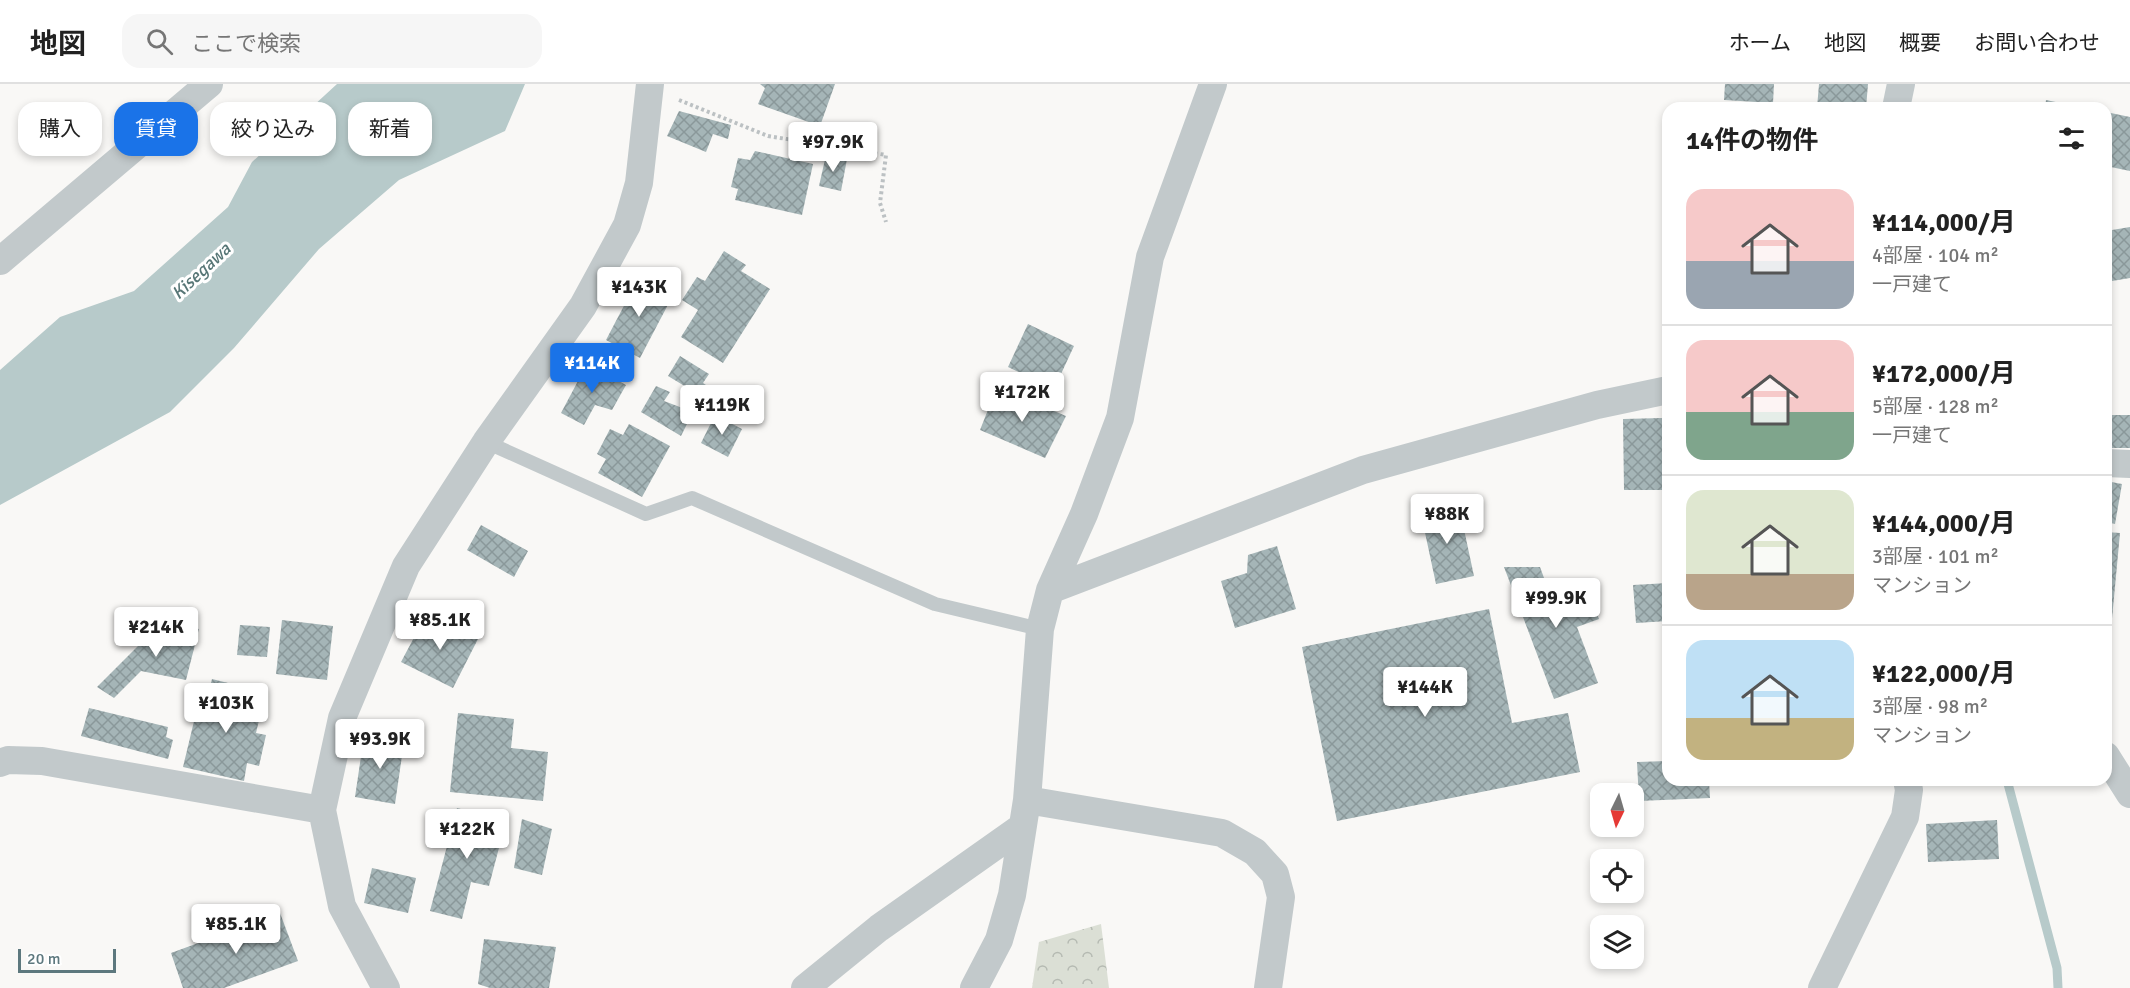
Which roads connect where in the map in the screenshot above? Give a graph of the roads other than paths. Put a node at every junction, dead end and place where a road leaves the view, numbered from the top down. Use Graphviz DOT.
graph roads {
  1 [pos="209,84"];
  2 [pos="1213,84"];
  3 [pos="1901,84"];
  4 [pos="650,86"];
  5 [pos="1897,102"];
  6 [pos="1,259"];
  7 [pos="1662,391"];
  8 [pos="486,442"];
  9 [pos="2112,463"];
  10 [pos="2130,464"];
  11 [pos="1050,590"];
  12 [pos="1040,629"];
  13 [pos="2112,766"];
  14 [pos="3,769"];
  15 [pos="1908,786"];
  16 [pos="2130,794"];
  17 [pos="322,810"];
  18 [pos="1025,814"];
  19 [pos="386,988"];
  20 [pos="805,988"];
  21 [pos="974,988"];
  22 [pos="1268,988"];
  23 [pos="1822,988"];
  1 -- 6 [label="street"];
  2 -- 11 [label="street"];
  3 -- 5 [label="street"];
  4 -- 8 [label="street"];
  7 -- 11 [label="street"];
  8 -- 12 [label="lane"];
  8 -- 17 [label="street"];
  9 -- 10 [label="street"];
  11 -- 12 [label="street"];
  12 -- 18 [label="street"];
  13 -- 16 [label="street"];
  14 -- 17 [label="street"];
  15 -- 23 [label="street"];
  17 -- 19 [label="street"];
  18 -- 20 [label="street"];
  18 -- 21 [label="street"];
  18 -- 22 [label="street"];
}
